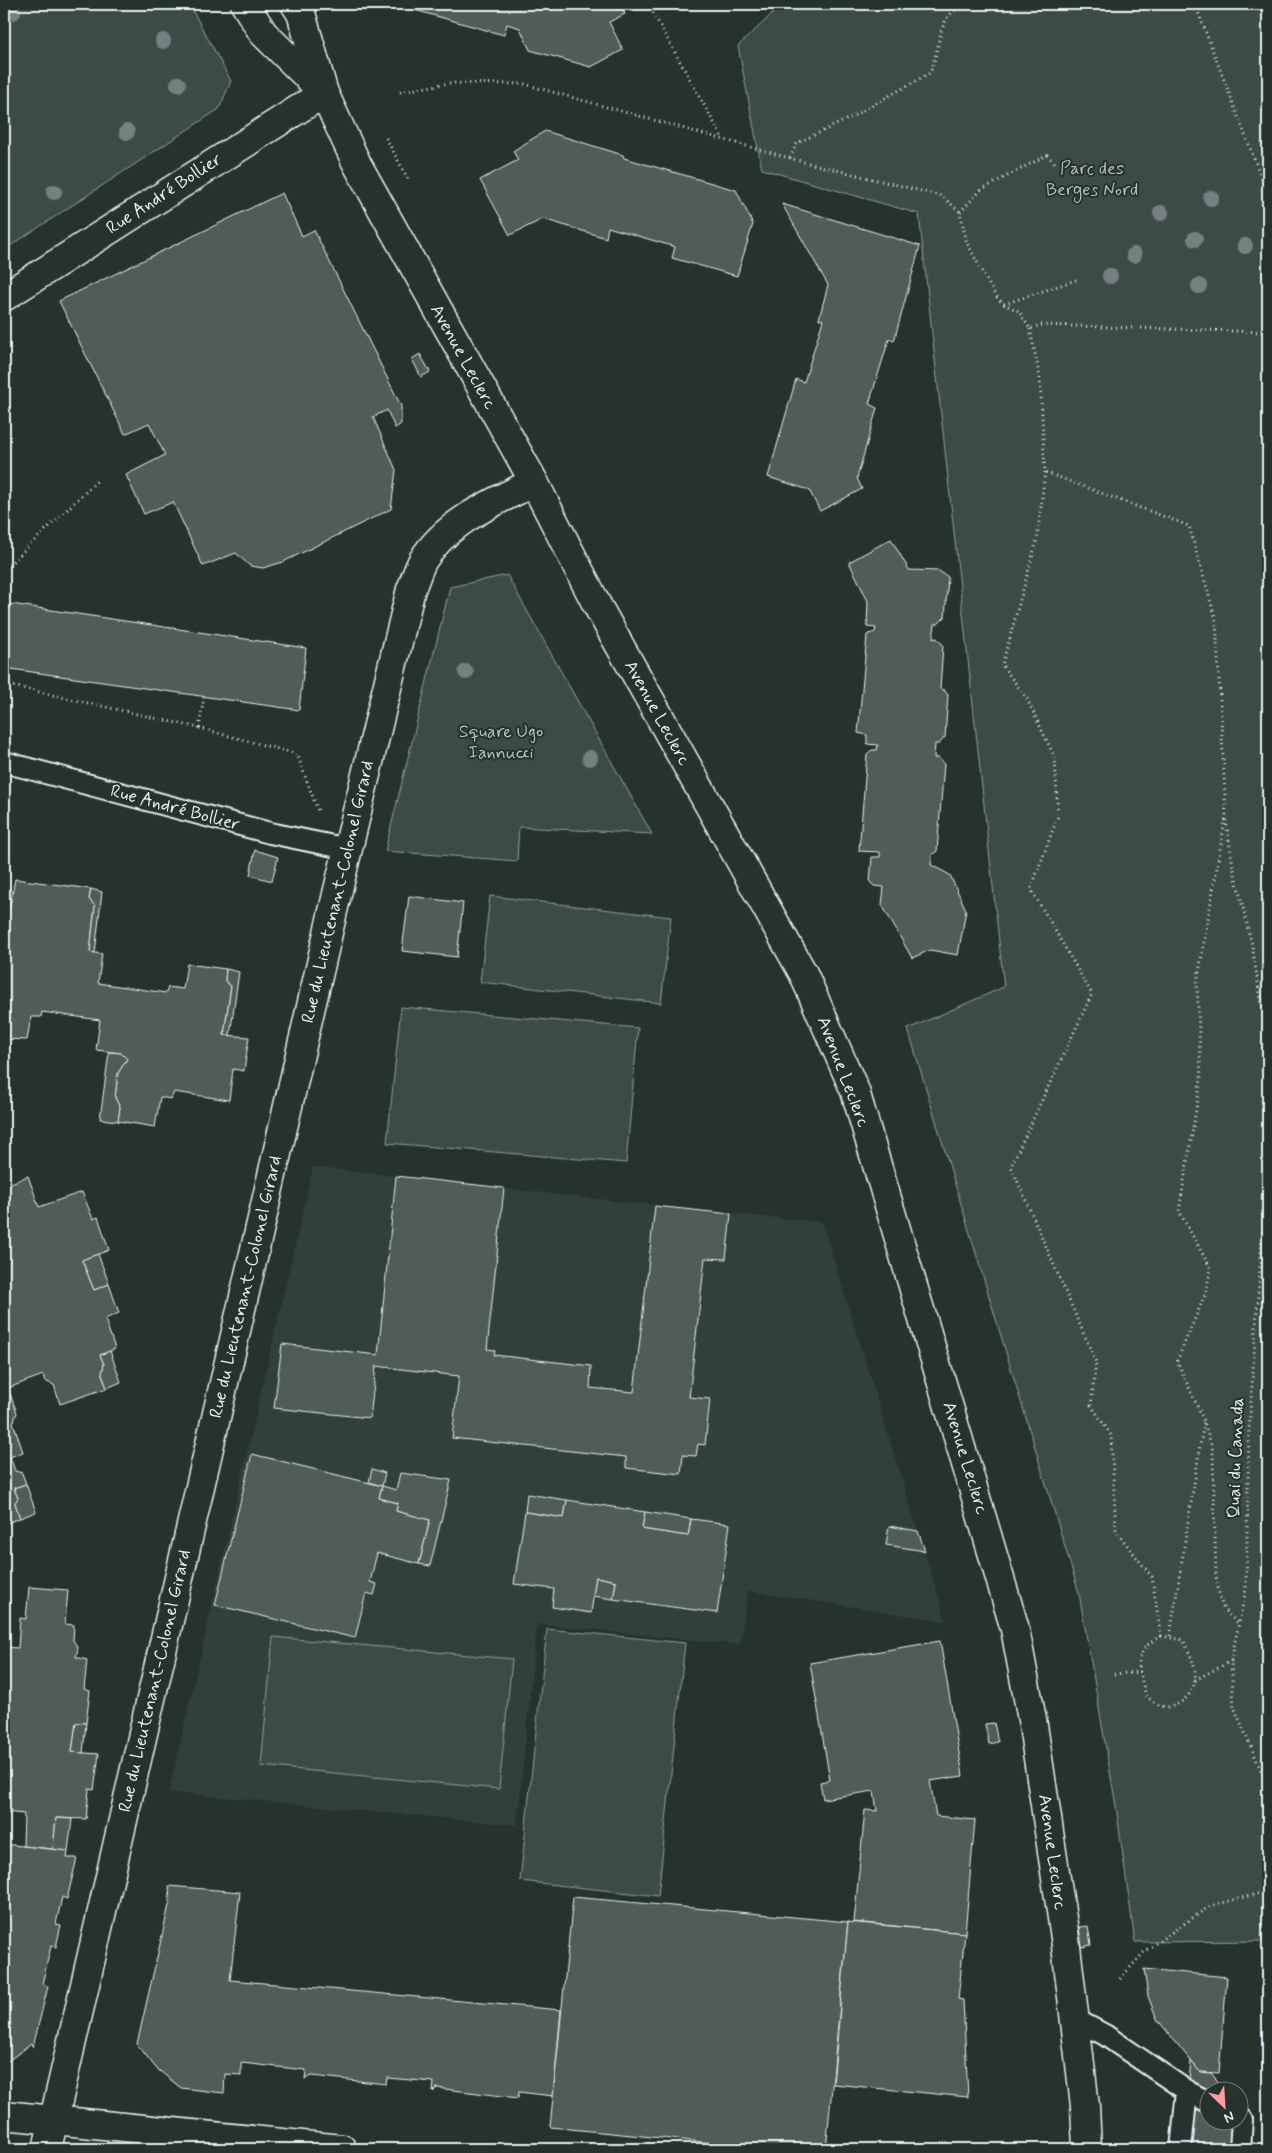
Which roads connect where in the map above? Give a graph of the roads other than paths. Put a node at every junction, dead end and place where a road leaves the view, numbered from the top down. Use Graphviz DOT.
graph roads {
  1 [pos="245,4"];
  2 [pos="296,4"];
  3 [pos="324,93"];
  4 [pos="4,297"];
  5 [pos="534,482"];
  6 [pos="4,762"];
  7 [pos="348,849"];
  8 [pos="1075,2020"];
  9 [pos="1187,2091"];
  10 [pos="1200,2098"];
  11 [pos="4,2115"];
  12 [pos="53,2121"];
  13 [pos="1241,2130"];
  14 [pos="47,2149"];
  15 [pos="342,2149"];
  16 [pos="1087,2149"];
  17 [pos="1181,2149"];
  18 [pos="1240,2149"];
  1 -- 3 [label="street, Avenue Leclerc"];
  2 -- 3 [label="street, Avenue Leclerc"];
  3 -- 4 [label="street, Rue André Bollier"];
  3 -- 5 [label="street, Avenue Leclerc"];
  5 -- 7 [label="street, Rue du Lieutenant-Colonel Girard"];
  5 -- 8 [label="street, Avenue Leclerc"];
  6 -- 7 [label="lane, Rue André Bollier"];
  7 -- 12 [label="street, Rue du Lieutenant-Colonel Girard"];
  8 -- 9 [label="lane"];
  8 -- 16 [label="street, Avenue Leclerc"];
  9 -- 10 [label="lane"];
  9 -- 17 [label="lane"];
  11 -- 12 [label="street"];
  12 -- 14 [label="street, Rue du Lieutenant-Colonel Girard"];
  12 -- 15 [label="street"];
  13 -- 18 [label="lane"];
}
